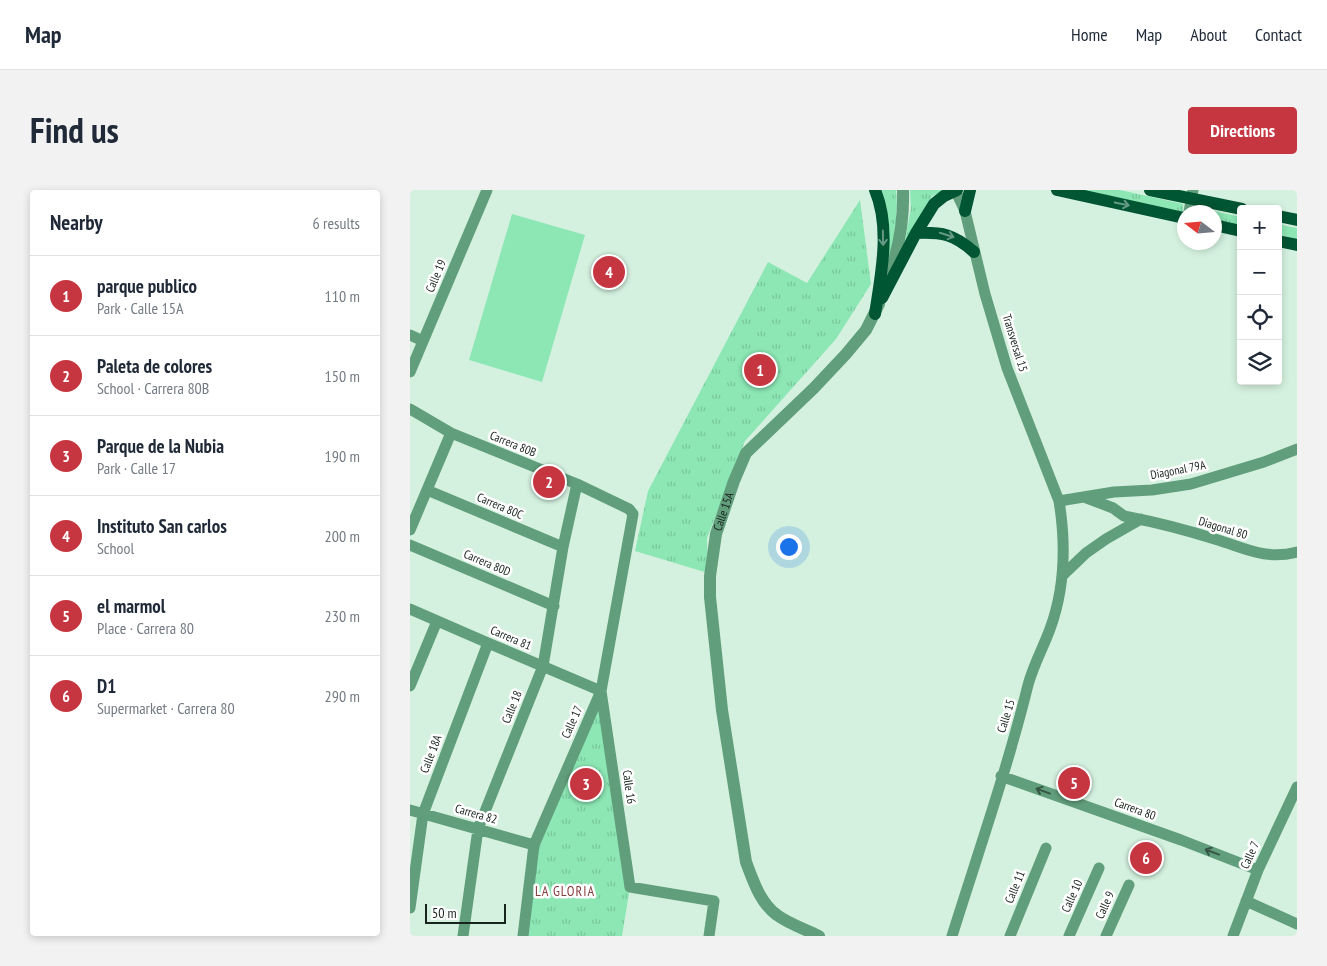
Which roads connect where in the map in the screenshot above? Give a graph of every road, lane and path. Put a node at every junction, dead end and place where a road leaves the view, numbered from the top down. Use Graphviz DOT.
graph roads {
  1 [pos="487,190"];
  2 [pos="875,190"];
  3 [pos="903,190"];
  4 [pos="956,190"];
  5 [pos="970,190"];
  6 [pos="1057,190"];
  7 [pos="1150,190"];
  8 [pos="1192,194"];
  9 [pos="1237,208"];
  10 [pos="965,211"];
  11 [pos="1177,216"];
  12 [pos="1282,217"];
  13 [pos="1297,220"];
  14 [pos="1222,227"];
  15 [pos="1237,231"];
  16 [pos="916,233"];
  17 [pos="1282,241"];
  18 [pos="1297,245"];
  19 [pos="974,252"];
  20 [pos="882,298"];
  21 [pos="875,314"];
  22 [pos="410,335"];
  23 [pos="423,341"];
  24 [pos="410,372"];
  25 [pos="410,409"];
  26 [pos="451,433"];
  27 [pos="1297,449"];
  28 [pos="576,484"];
  29 [pos="427,490"];
  30 [pos="1114,492"];
  31 [pos="1084,497"];
  32 [pos="1059,501"];
  33 [pos="1113,508"];
  34 [pos="634,514"];
  35 [pos="1141,520"];
  36 [pos="410,530"];
  37 [pos="410,545"];
  38 [pos="563,547"];
  39 [pos="1297,552"];
  40 [pos="1062,575"];
  41 [pos="554,606"];
  42 [pos="410,609"];
  43 [pos="437,620"];
  44 [pos="488,643"];
  45 [pos="542,666"];
  46 [pos="410,686"];
  47 [pos="601,691"];
  48 [pos="1001,776"];
  49 [pos="1297,788"];
  50 [pos="410,810"];
  51 [pos="423,814"];
  52 [pos="478,829"];
  53 [pos="534,845"];
  54 [pos="1046,848"];
  55 [pos="1099,868"];
  56 [pos="1258,870"];
  57 [pos="1129,884"];
  58 [pos="1246,901"];
  59 [pos="410,908"];
  60 [pos="1297,924"];
  61 [pos="463,936"];
  62 [pos="523,936"];
  63 [pos="709,936"];
  64 [pos="819,936"];
  65 [pos="952,936"];
  66 [pos="1010,936"];
  67 [pos="1069,936"];
  68 [pos="1106,936"];
  69 [pos="1233,936"];
  1 -- 23 [label="street, Calle 19"];
  2 -- 21 [label="main road, one-way"];
  3 -- 20 [label="street, Calle 15A"];
  4 -- 10 [label="street, Transversal 15"];
  4 -- 16 [label="main road"];
  5 -- 10 [label="main road"];
  6 -- 11 [label="main road, one-way"];
  7 -- 8 [label="main road"];
  8 -- 9 [label="main road"];
  10 -- 19 [label="street, Transversal 15"];
  12 -- 13 [label="main road"];
  14 -- 15 [label="main road"];
  16 -- 19 [label="main road, one-way"];
  16 -- 20 [label="main road"];
  17 -- 18 [label="main road"];
  19 -- 32 [label="street, Transversal 15"];
  20 -- 21 [label="street, Calle 15A"];
  21 -- 64 [label="street, Calle 15A"];
  22 -- 23 [label="street"];
  23 -- 24 [label="street, Calle 19"];
  25 -- 26 [label="street, Carrera 80B"];
  26 -- 28 [label="street, Carrera 80B"];
  26 -- 29 [label="street"];
  27 -- 30 [label="street, Diagonal 79A"];
  28 -- 34 [label="street, Carrera 80B"];
  28 -- 38 [label="street, Calle 18"];
  29 -- 36 [label="street"];
  29 -- 38 [label="street, Carrera 80C"];
  30 -- 31 [label="street, Diagonal 79A"];
  30 -- 33 [label="street"];
  31 -- 32 [label="street, Diagonal 79A"];
  31 -- 33 [label="street, Diagonal 80"];
  32 -- 40 [label="street, Calle 15"];
  33 -- 35 [label="street, Diagonal 80"];
  34 -- 47 [label="street, Calle 17"];
  35 -- 39 [label="street, Diagonal 80"];
  35 -- 40 [label="street"];
  37 -- 41 [label="street, Carrera 80D"];
  38 -- 41 [label="street, Calle 18"];
  40 -- 48 [label="street, Calle 15"];
  41 -- 45 [label="street, Calle 18"];
  42 -- 43 [label="street, Carrera 81"];
  43 -- 44 [label="street, Carrera 81"];
  43 -- 46 [label="street"];
  44 -- 45 [label="street, Carrera 81"];
  44 -- 51 [label="street, Calle 18A"];
  45 -- 47 [label="street, Carrera 81"];
  45 -- 52 [label="street, Calle 18"];
  47 -- 53 [label="street, Calle 17"];
  47 -- 63 [label="street, Calle 16"];
  56 -- 48 [label="street, Carrera 80, one-way"];
  48 -- 65 [label="street, Calle 15"];
  49 -- 56 [label="street, Calle 7"];
  50 -- 51 [label="street, Carrera 82"];
  51 -- 52 [label="street, Carrera 82"];
  51 -- 59 [label="street, Calle 18A"];
  52 -- 53 [label="street, Carrera 82"];
  52 -- 61 [label="street, Calle 18"];
  53 -- 62 [label="street, Calle 17"];
  54 -- 66 [label="street, Calle 11"];
  55 -- 67 [label="street, Calle 10"];
  56 -- 58 [label="street, Calle 7"];
  57 -- 68 [label="street, Calle 9"];
  58 -- 60 [label="street"];
  58 -- 69 [label="street, Calle 7"];
}
